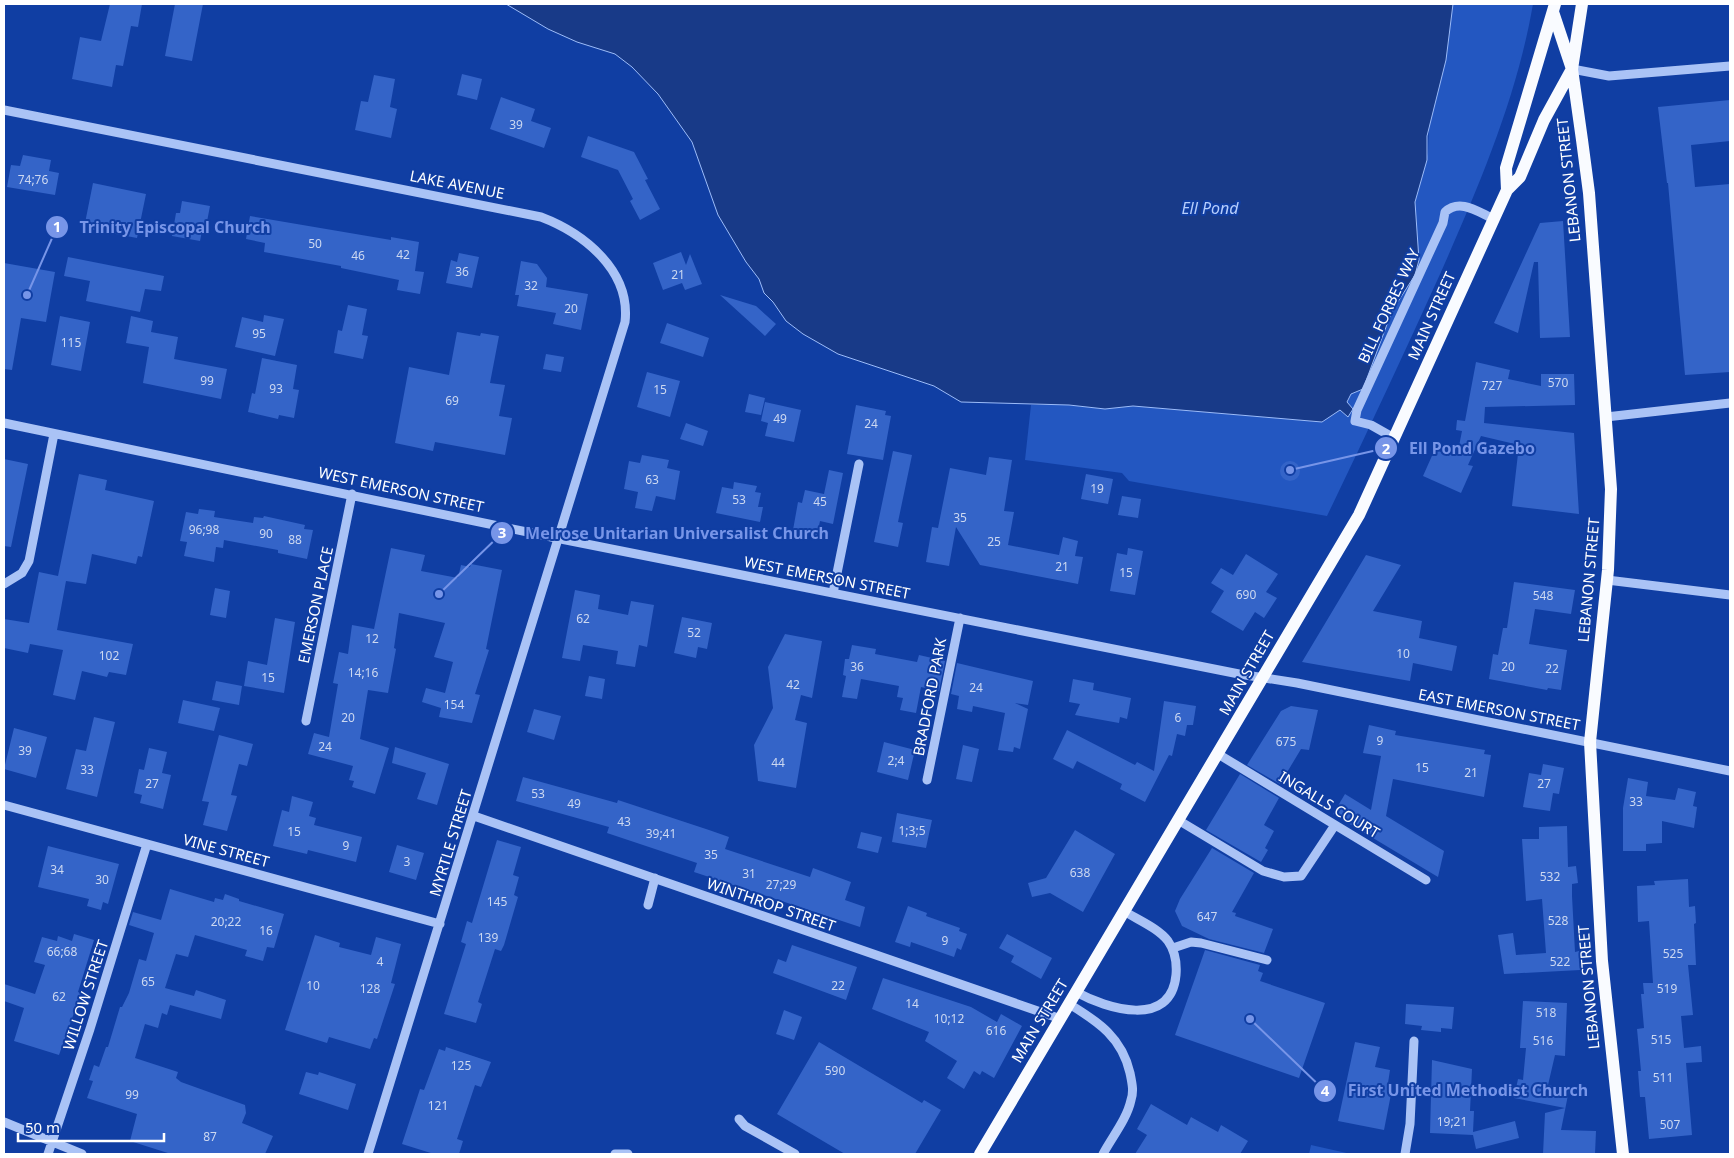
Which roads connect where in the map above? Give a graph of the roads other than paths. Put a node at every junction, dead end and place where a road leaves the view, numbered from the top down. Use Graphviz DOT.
graph roads {
  1 [pos="1582,4"];
  2 [pos="1554,8"];
  3 [pos="1730,66"];
  4 [pos="1572,68"];
  5 [pos="4,110"];
  6 [pos="1507,190"];
  7 [pos="1494,219"];
  8 [pos="1730,403"];
  9 [pos="1606,417"];
  10 [pos="4,422"];
  11 [pos="54,434"];
  12 [pos="1394,438"];
  13 [pos="860,464"];
  14 [pos="352,494"];
  15 [pos="556,538"];
  16 [pos="1607,580"];
  17 [pos="4,584"];
  18 [pos="833,593"];
  19 [pos="1730,595"];
  20 [pos="960,618"];
  21 [pos="1263,678"];
  22 [pos="306,721"];
  23 [pos="1590,742"];
  24 [pos="1218,754"];
  25 [pos="1730,771"];
  26 [pos="927,780"];
  27 [pos="4,805"];
  28 [pos="474,816"];
  29 [pos="1178,820"];
  30 [pos="1335,825"];
  31 [pos="147,844"];
  32 [pos="655,878"];
  33 [pos="1426,880"];
  34 [pos="648,905"];
  35 [pos="1124,911"];
  36 [pos="440,924"];
  37 [pos="1172,948"];
  38 [pos="1267,960"];
  39 [pos="1076,992"];
  40 [pos="1069,1004"];
  41 [pos="1061,1019"];
  42 [pos="1414,1041"];
  43 [pos="739,1119"];
  44 [pos="4,1122"];
  45 [pos="52,1142"];
  46 [pos="48,1154"];
  47 [pos="82,1154"];
  48 [pos="368,1154"];
  49 [pos="615,1154"];
  50 [pos="628,1154"];
  51 [pos="795,1154"];
  52 [pos="980,1154"];
  53 [pos="1103,1154"];
  54 [pos="1405,1154"];
  55 [pos="1623,1154"];
  1 -- 4 [label="main road, MAIN STREET"];
  2 -- 4 [label="main road, LEBANON STREET"];
  2 -- 6 [label="main road, MAIN STREET"];
  3 -- 4 [label="street"];
  4 -- 6 [label="main road, MAIN STREET"];
  4 -- 9 [label="main road, LEBANON STREET"];
  5 -- 15 [label="street, LAKE AVENUE"];
  6 -- 7 [label="main road, MAIN STREET"];
  7 -- 12 [label="main road, MAIN STREET"];
  7 -- 12 [label="street, BILL FORBES WAY"];
  8 -- 9 [label="street"];
  9 -- 16 [label="main road, LEBANON STREET"];
  10 -- 11 [label="street, WEST EMERSON STREET"];
  11 -- 14 [label="street, WEST EMERSON STREET"];
  11 -- 17 [label="street"];
  12 -- 21 [label="main road, MAIN STREET"];
  13 -- 18 [label="street"];
  14 -- 15 [label="street, WEST EMERSON STREET"];
  14 -- 22 [label="street, EMERSON PLACE"];
  15 -- 18 [label="street, WEST EMERSON STREET"];
  15 -- 28 [label="street, MYRTLE STREET"];
  16 -- 19 [label="street"];
  16 -- 23 [label="main road, LEBANON STREET"];
  18 -- 20 [label="street, WEST EMERSON STREET"];
  20 -- 21 [label="street, WEST EMERSON STREET"];
  20 -- 26 [label="street, BRADFORD PARK"];
  21 -- 23 [label="street, EAST EMERSON STREET"];
  21 -- 24 [label="main road, MAIN STREET"];
  23 -- 25 [label="street, EAST EMERSON STREET"];
  23 -- 55 [label="main road, LEBANON STREET"];
  24 -- 29 [label="main road, MAIN STREET"];
  24 -- 30 [label="street, INGALLS COURT"];
  27 -- 31 [label="street, VINE STREET"];
  28 -- 32 [label="street, WINTHROP STREET"];
  28 -- 36 [label="street, MYRTLE STREET"];
  29 -- 30 [label="street"];
  29 -- 35 [label="main road, MAIN STREET"];
  30 -- 33 [label="street, INGALLS COURT"];
  31 -- 36 [label="street, VINE STREET"];
  31 -- 45 [label="street, WILLOW STREET"];
  32 -- 34 [label="street"];
  32 -- 41 [label="street, WINTHROP STREET"];
  35 -- 37 [label="street"];
  35 -- 39 [label="main road, MAIN STREET"];
  36 -- 48 [label="street, MYRTLE STREET"];
  37 -- 38 [label="street"];
  37 -- 39 [label="street"];
  39 -- 40 [label="main road, MAIN STREET"];
  40 -- 41 [label="main road, MAIN STREET"];
  40 -- 53 [label="street"];
  41 -- 52 [label="main road, MAIN STREET"];
  42 -- 54 [label="street"];
  43 -- 51 [label="street"];
  44 -- 45 [label="street"];
  45 -- 46 [label="street, WILLOW STREET"];
  45 -- 47 [label="street"];
  49 -- 50 [label="street"];
}
